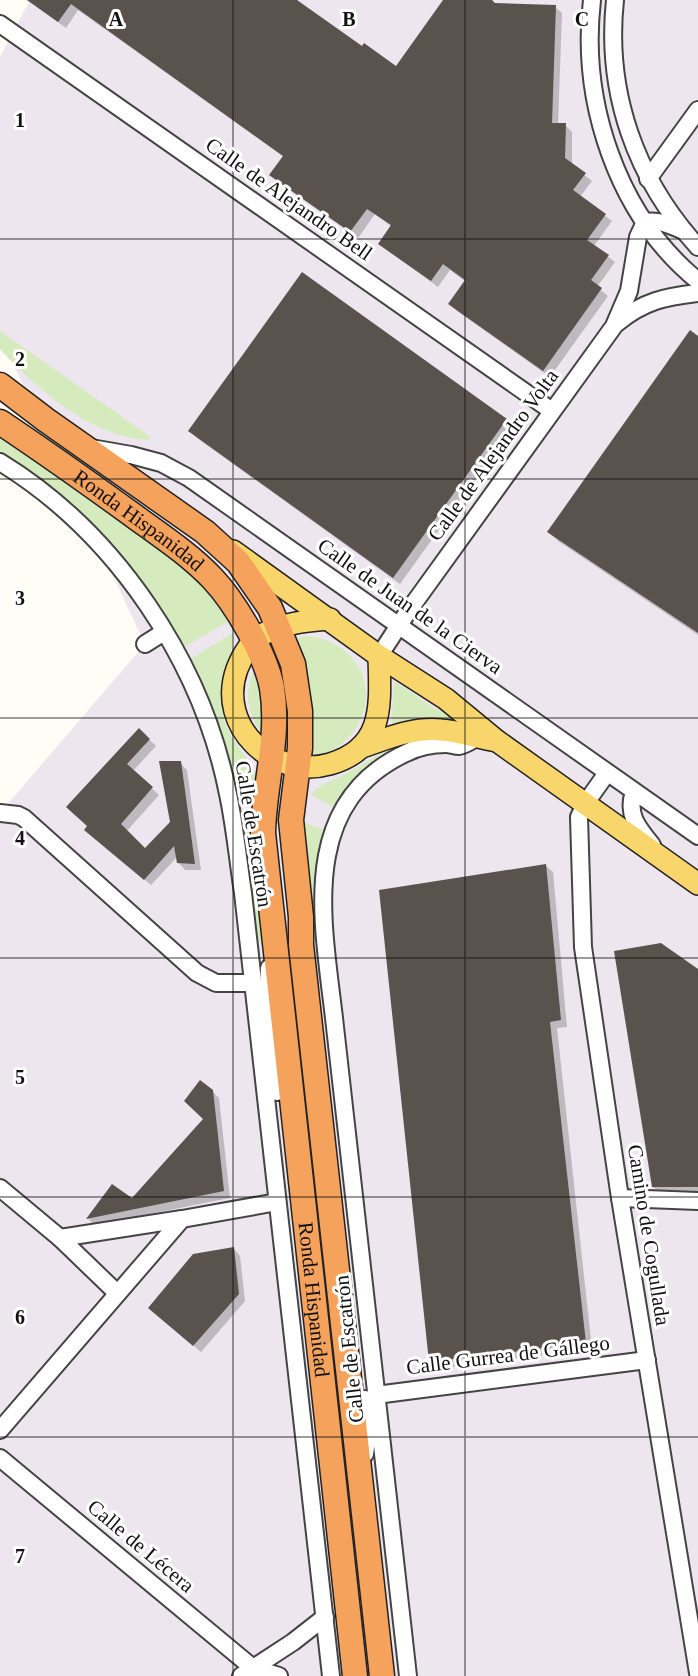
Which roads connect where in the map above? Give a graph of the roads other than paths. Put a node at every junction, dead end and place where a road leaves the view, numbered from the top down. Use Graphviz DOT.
graph roads {
  1 [pos="592,0"];
  2 [pos="615,0"];
  3 [pos="0,24"];
  4 [pos="698,110"];
  5 [pos="648,179"];
  6 [pos="645,222"];
  7 [pos="684,231"];
  8 [pos="698,248"];
  9 [pos="698,281"];
  10 [pos="698,293"];
  11 [pos="614,326"];
  12 [pos="0,385"];
  13 [pos="552,411"];
  14 [pos="0,422"];
  15 [pos="82,446"];
  16 [pos="0,462"];
  17 [pos="205,532"];
  18 [pos="409,610"];
  19 [pos="379,612"];
  20 [pos="330,619"];
  21 [pos="400,626"];
  22 [pos="279,627"];
  23 [pos="164,632"];
  24 [pos="254,641"];
  25 [pos="145,644"];
  26 [pos="379,656"];
  27 [pos="487,739"];
  28 [pos="362,747"];
  29 [pos="272,759"];
  30 [pos="298,767"];
  31 [pos="607,773"];
  32 [pos="634,792"];
  33 [pos="585,804"];
  34 [pos="0,813"];
  35 [pos="698,836"];
  36 [pos="666,861"];
  37 [pos="698,885"];
  38 [pos="301,916"];
  39 [pos="271,922"];
  40 [pos="252,983"];
  41 [pos="334,1018"];
  42 [pos="275,1166"];
  43 [pos="0,1188"];
  44 [pos="620,1198"];
  45 [pos="698,1201"];
  46 [pos="277,1202"];
  47 [pos="182,1219"];
  48 [pos="60,1238"];
  49 [pos="361,1254"];
  50 [pos="288,1291"];
  51 [pos="117,1293"];
  52 [pos="647,1360"];
  53 [pos="376,1395"];
  54 [pos="0,1430"];
  55 [pos="0,1458"];
  56 [pos="361,1484"];
  57 [pos="338,1518"];
  58 [pos="325,1617"];
  59 [pos="247,1672"];
  60 [pos="698,1673"];
  61 [pos="279,1676"];
  62 [pos="331,1676"];
  63 [pos="355,1676"];
  64 [pos="382,1676"];
  65 [pos="408,1676"];
  1 -- 6 [label="street"];
  2 -- 5 [label="street"];
  3 -- 13 [label="street, Calle de Alejandro Bell"];
  4 -- 5 [label="street"];
  5 -- 7 [label="street"];
  6 -- 7 [label="street"];
  6 -- 9 [label="street"];
  6 -- 11 [label="street, Calle de Alejandro Volta"];
  7 -- 8 [label="street"];
  10 -- 11 [label="street, Calle de Alejandro Volta"];
  11 -- 13 [label="street, Calle de Alejandro Volta"];
  12 -- 15 [label="highway, Ronda Hispanidad"];
  13 -- 18 [label="street, Calle de Alejandro Volta"];
  14 -- 24 [label="highway, Ronda Hispanidad"];
  15 -- 17 [label="highway, Ronda Hispanidad"];
  15 -- 19 [label="street, Calle de Juan de la Cierva"];
  16 -- 23 [label="street, Calle de Escatrón"];
  17 -- 20 [label="main road, Ronda Hispanidad"];
  17 -- 22 [label="highway, Ronda Hispanidad"];
  18 -- 19 [label="street"];
  18 -- 21 [label="street, Calle de Alejandro Volta"];
  19 -- 21 [label="street, Calle de Juan de la Cierva"];
  20 -- 22 [label="main road"];
  20 -- 26 [label="main road, Ronda Hispanidad"];
  21 -- 26 [label="street, Calle de Alejandro Volta"];
  21 -- 31 [label="street, Calle de Juan de la Cierva"];
  22 -- 24 [label="main road"];
  22 -- 30 [label="highway, Ronda Hispanidad"];
  23 -- 25 [label="street"];
  23 -- 40 [label="street, Calle de Escatrón"];
  24 -- 29 [label="highway, Ronda Hispanidad"];
  24 -- 29 [label="main road"];
  26 -- 27 [label="main road, Ronda Hispanidad"];
  26 -- 28 [label="main road"];
  27 -- 28 [label="main road"];
  27 -- 33 [label="main road, Ronda Hispanidad"];
  27 -- 41 [label="street, Calle de Escatrón"];
  28 -- 30 [label="main road"];
  29 -- 30 [label="main road"];
  29 -- 39 [label="highway, Ronda Hispanidad"];
  30 -- 38 [label="highway, Ronda Hispanidad"];
  31 -- 32 [label="street, Calle de Juan de la Cierva"];
  31 -- 33 [label="street"];
  32 -- 35 [label="street, Calle de Juan de la Cierva"];
  32 -- 36 [label="street"];
  33 -- 36 [label="main road, Ronda Hispanidad"];
  33 -- 44 [label="street, Camino de Cogullada"];
  34 -- 40 [label="street"];
  36 -- 37 [label="main road, Ronda Hispanidad"];
  38 -- 41 [label="street, Calle de Escatrón"];
  38 -- 56 [label="highway, Ronda Hispanidad"];
  39 -- 42 [label="street, Ronda Hispanidad"];
  39 -- 57 [label="highway, Ronda Hispanidad"];
  40 -- 42 [label="street, Calle de Escatrón"];
  41 -- 49 [label="street, Calle de Escatrón"];
  42 -- 46 [label="street, Calle de Escatrón"];
  43 -- 48 [label="street"];
  44 -- 45 [label="street"];
  44 -- 52 [label="street, Camino de Cogullada"];
  46 -- 47 [label="street"];
  46 -- 50 [label="street, Calle de Escatrón"];
  47 -- 48 [label="street"];
  47 -- 51 [label="street"];
  48 -- 51 [label="street"];
  49 -- 53 [label="street, Calle de Escatrón"];
  49 -- 56 [label="street, Ronda Hispanidad"];
  50 -- 57 [label="street, Calle de Escatrón"];
  50 -- 58 [label="street, Calle de Escatrón"];
  51 -- 54 [label="street"];
  52 -- 53 [label="street, Calle Gurrea de Gállego"];
  52 -- 60 [label="street, Camino de Cogullada"];
  53 -- 65 [label="street, Calle de Escatrón"];
  55 -- 59 [label="street, Calle de Lécera"];
  56 -- 64 [label="highway, Ronda Hispanidad"];
  57 -- 63 [label="highway, Ronda Hispanidad"];
  58 -- 59 [label="street"];
  58 -- 62 [label="street, Calle de Escatrón"];
  59 -- 61 [label="street"];
}
